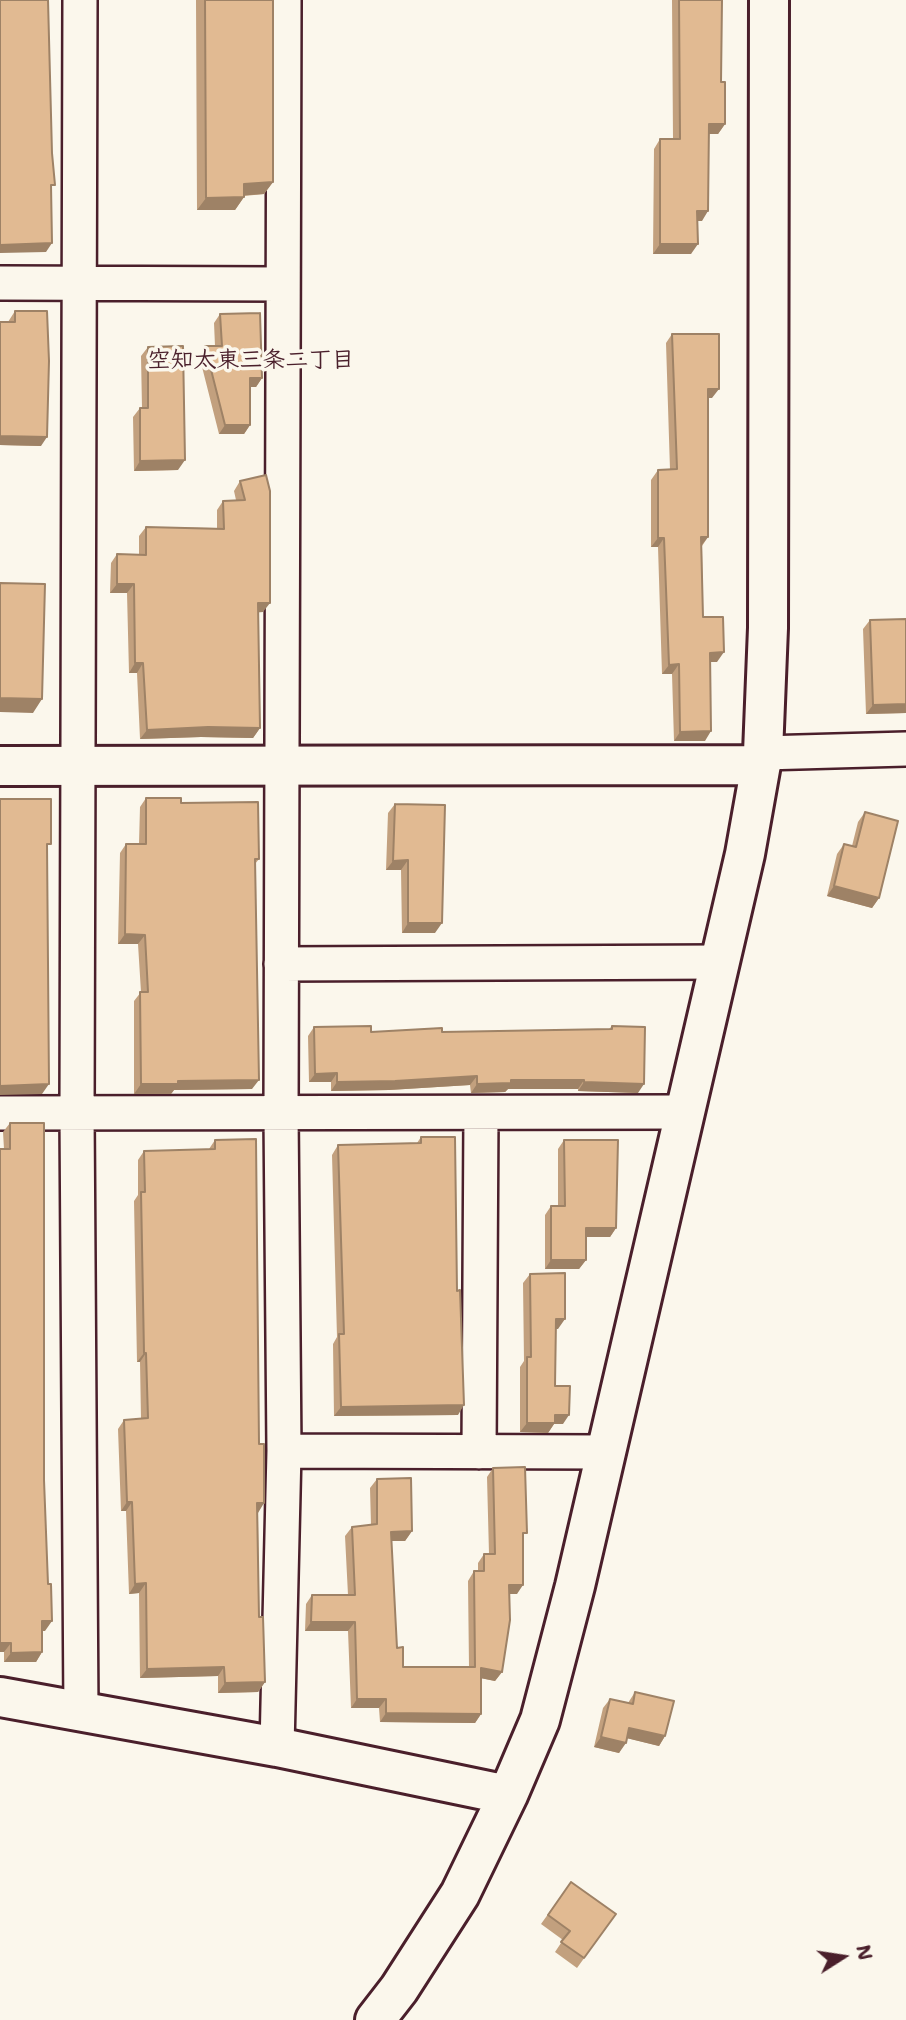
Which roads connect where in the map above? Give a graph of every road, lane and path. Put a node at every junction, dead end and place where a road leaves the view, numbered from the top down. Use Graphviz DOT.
graph roads {
  1 [pos="80,0"];
  2 [pos="284,0"];
  3 [pos="769,0"];
  4 [pos="0,283"];
  5 [pos="79,283"];
  6 [pos="281,284"];
  7 [pos="906,749"];
  8 [pos="762,759"];
  9 [pos="0,766"];
  10 [pos="80,766"];
  11 [pos="281,766"];
  12 [pos="720,962"];
  13 [pos="281,964"];
  14 [pos="685,1112"];
  15 [pos="0,1113"];
  16 [pos="77,1113"];
  17 [pos="481,1113"];
  18 [pos="281,1114"];
  19 [pos="284,1451"];
  20 [pos="479,1452"];
  21 [pos="605,1452"];
  22 [pos="0,1697"];
  23 [pos="81,1713"];
  24 [pos="277,1747"];
  25 [pos="508,1795"];
  26 [pos="376,2020"];
  1 -- 5 [label="street"];
  2 -- 6 [label="street"];
  3 -- 8 [label="street"];
  4 -- 5 [label="street"];
  5 -- 6 [label="street"];
  5 -- 10 [label="street"];
  6 -- 11 [label="street"];
  7 -- 8 [label="street"];
  8 -- 11 [label="street"];
  8 -- 12 [label="street"];
  9 -- 10 [label="street"];
  10 -- 11 [label="street"];
  10 -- 16 [label="street"];
  11 -- 13 [label="street"];
  12 -- 13 [label="street"];
  12 -- 14 [label="street"];
  13 -- 18 [label="street"];
  14 -- 17 [label="street"];
  14 -- 21 [label="street"];
  15 -- 16 [label="street"];
  16 -- 18 [label="street"];
  16 -- 23 [label="street"];
  17 -- 18 [label="street"];
  17 -- 20 [label="street"];
  18 -- 19 [label="street"];
  19 -- 20 [label="street"];
  19 -- 24 [label="street"];
  20 -- 21 [label="street"];
  21 -- 25 [label="street"];
  22 -- 23 [label="street"];
  23 -- 24 [label="street"];
  24 -- 25 [label="street"];
  25 -- 26 [label="street"];
}
